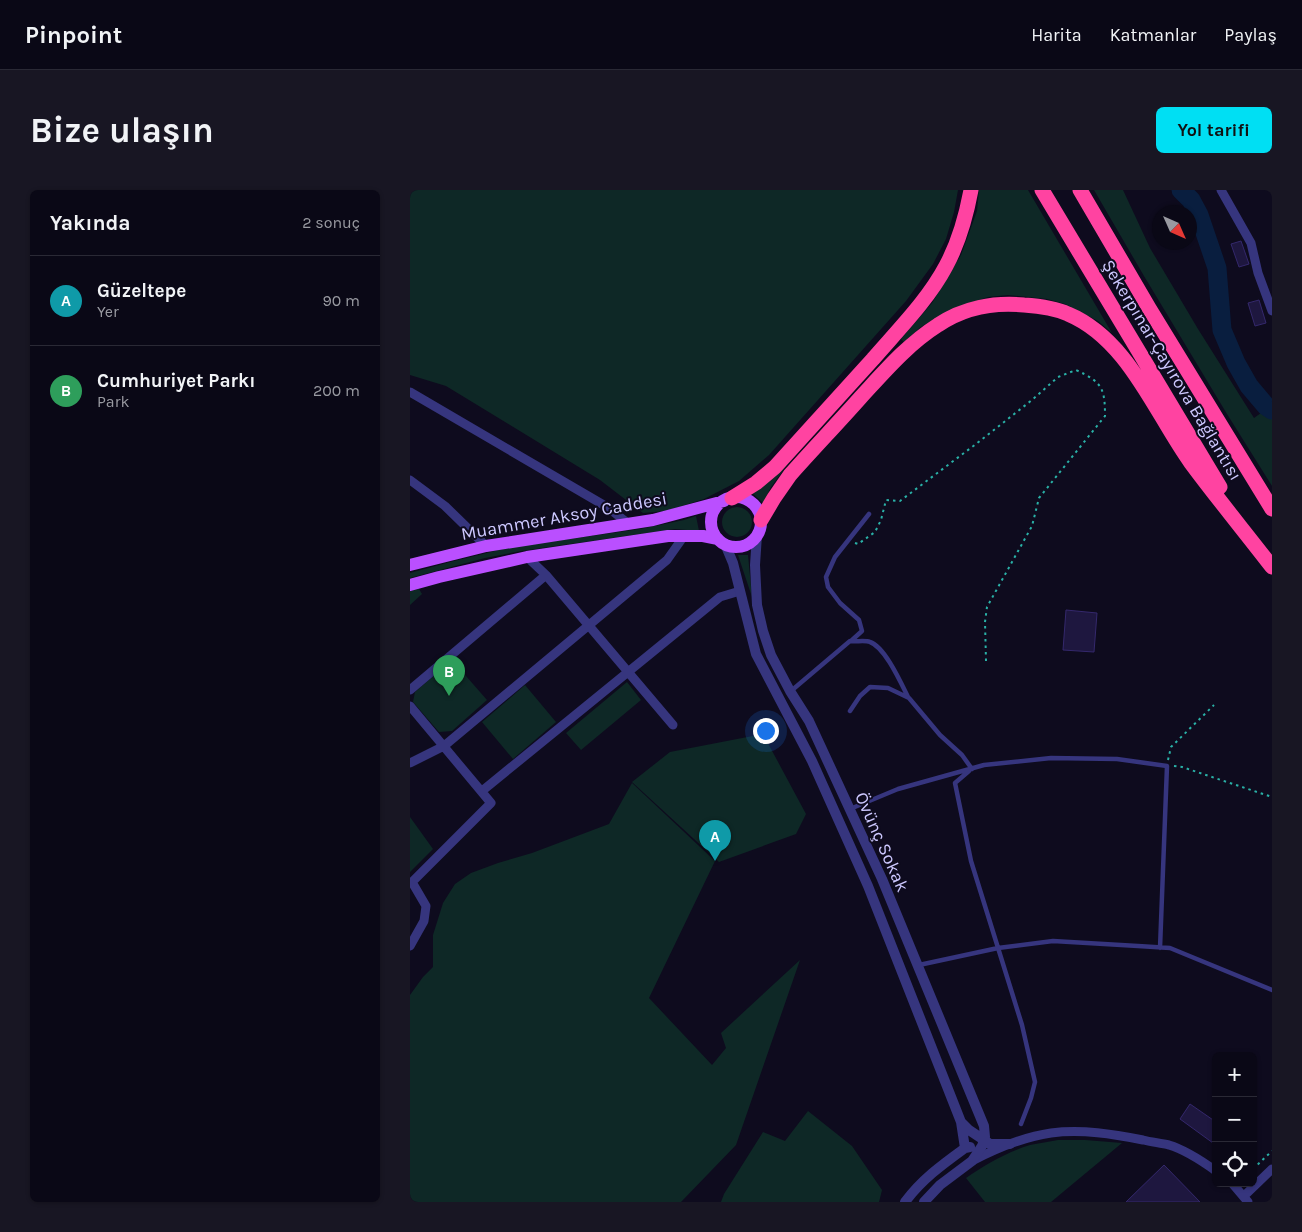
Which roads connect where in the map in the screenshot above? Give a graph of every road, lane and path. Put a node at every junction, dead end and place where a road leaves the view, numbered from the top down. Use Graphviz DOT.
graph roads {
  1 [pos="971,190"];
  2 [pos="1042,190"];
  3 [pos="1080,190"];
  4 [pos="1221,190"];
  5 [pos="1272,311"];
  6 [pos="410,392"];
  7 [pos="410,480"];
  8 [pos="728,499"];
  9 [pos="1272,509"];
  10 [pos="869,514"];
  11 [pos="761,520"];
  12 [pos="629,524"];
  13 [pos="757,535"];
  14 [pos="684,536"];
  15 [pos="722,541"];
  16 [pos="846,542"];
  17 [pos="486,546"];
  18 [pos="527,557"];
  19 [pos="410,565"];
  20 [pos="1272,567"];
  21 [pos="546,575"];
  22 [pos="410,585"];
  23 [pos="740,591"];
  24 [pos="589,625"];
  25 [pos="850,641"];
  26 [pos="986,662"];
  27 [pos="628,672"];
  28 [pos="410,690"];
  29 [pos="790,691"];
  30 [pos="909,698"];
  31 [pos="1214,705"];
  32 [pos="410,706"];
  33 [pos="850,711"];
  34 [pos="673,725"];
  35 [pos="444,746"];
  36 [pos="410,763"];
  37 [pos="1167,766"];
  38 [pos="972,769"];
  39 [pos="482,791"];
  40 [pos="1272,797"];
  41 [pos="850,809"];
  42 [pos="411,882"];
  43 [pos="410,946"];
  44 [pos="998,948"];
  45 [pos="1160,948"];
  46 [pos="918,965"];
  47 [pos="1272,990"];
  48 [pos="961,1122"];
  49 [pos="1021,1124"];
  50 [pos="1010,1144"];
  51 [pos="982,1146"];
  52 [pos="966,1148"];
  53 [pos="1272,1151"];
  54 [pos="972,1161"];
  55 [pos="1257,1165"];
  56 [pos="1212,1168"];
  57 [pos="1272,1170"];
  58 [pos="1236,1187"];
  59 [pos="1246,1199"];
  60 [pos="905,1202"];
  61 [pos="924,1202"];
  1 -- 8 [label="highway"];
  2 -- 20 [label="highway, Şekerpınar-Çayırova Bağlantısı"];
  3 -- 9 [label="highway, Şekerpınar-Çayırova Bağlantısı"];
  4 -- 5 [label="street"];
  6 -- 12 [label="street"];
  7 -- 17 [label="street"];
  8 -- 11 [label="main road"];
  8 -- 12 [label="main road, Muammer Aksoy Caddesi"];
  8 -- 15 [label="main road"];
  10 -- 16 [label="lane"];
  11 -- 13 [label="main road"];
  11 -- 20 [label="highway"];
  12 -- 17 [label="main road, Muammer Aksoy Caddesi"];
  13 -- 15 [label="main road"];
  13 -- 29 [label="street, Övünç Sokak"];
  14 -- 15 [label="main road"];
  14 -- 18 [label="main road"];
  14 -- 24 [label="street"];
  15 -- 23 [label="street, Övünç Sokak"];
  16 -- 25 [label="lane"];
  16 -- 26 [label="path"];
  17 -- 19 [label="main road, Muammer Aksoy Caddesi"];
  18 -- 21 [label="street"];
  18 -- 22 [label="main road"];
  21 -- 24 [label="street"];
  21 -- 28 [label="street"];
  23 -- 27 [label="street"];
  23 -- 48 [label="street, Övünç Sokak"];
  24 -- 27 [label="street"];
  24 -- 35 [label="street"];
  25 -- 29 [label="lane"];
  25 -- 30 [label="lane"];
  27 -- 34 [label="street"];
  27 -- 39 [label="street"];
  29 -- 41 [label="street, Övünç Sokak"];
  30 -- 33 [label="lane"];
  30 -- 38 [label="lane"];
  31 -- 37 [label="path"];
  32 -- 35 [label="street"];
  35 -- 36 [label="street"];
  35 -- 39 [label="street"];
  37 -- 38 [label="lane"];
  37 -- 40 [label="path"];
  37 -- 45 [label="lane"];
  38 -- 41 [label="lane"];
  38 -- 44 [label="lane"];
  39 -- 42 [label="street"];
  41 -- 46 [label="street, Övünç Sokak"];
  42 -- 43 [label="street"];
  44 -- 45 [label="lane"];
  44 -- 46 [label="lane"];
  44 -- 49 [label="lane"];
  45 -- 47 [label="lane"];
  46 -- 51 [label="street, Övünç Sokak"];
  48 -- 50 [label="street"];
  48 -- 52 [label="street, Övünç Sokak"];
  50 -- 54 [label="street"];
  50 -- 56 [label="street"];
  51 -- 52 [label="street"];
  51 -- 54 [label="street"];
  52 -- 60 [label="street"];
  53 -- 55 [label="path"];
  54 -- 61 [label="street"];
  57 -- 59 [label="street"];
  58 -- 59 [label="street"];
}
